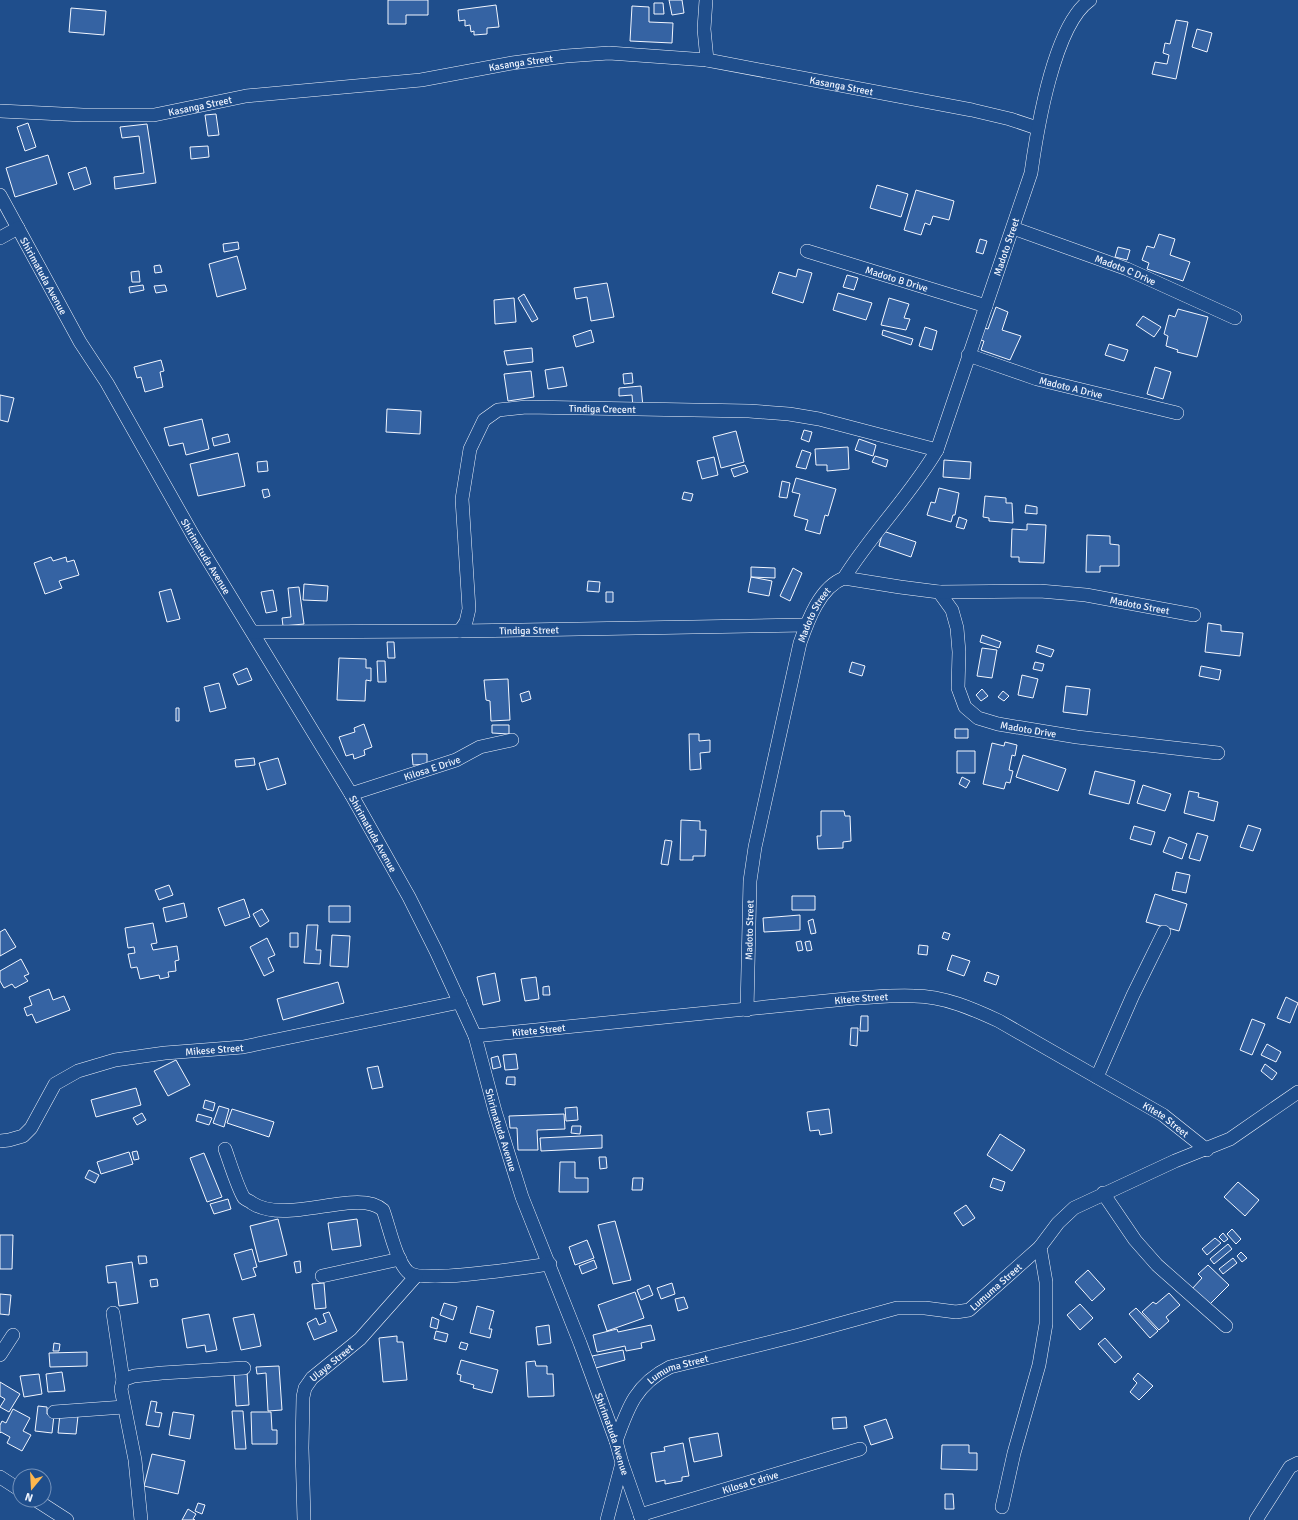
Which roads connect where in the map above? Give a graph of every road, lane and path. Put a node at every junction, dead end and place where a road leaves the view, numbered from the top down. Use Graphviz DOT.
graph roads {
  1 [pos="706,0"];
  2 [pos="1090,0"];
  3 [pos="707,60"];
  4 [pos="0,111"];
  5 [pos="1037,128"];
  6 [pos="0,195"];
  7 [pos="18,228"];
  8 [pos="1014,228"];
  9 [pos="0,238"];
  10 [pos="807,251"];
  11 [pos="986,306"];
  12 [pos="1234,318"];
  13 [pos="968,355"];
  14 [pos="1177,413"];
  15 [pos="936,450"];
  16 [pos="844,578"];
  17 [pos="939,592"];
  18 [pos="1194,615"];
  19 [pos="806,625"];
  20 [pos="460,631"];
  21 [pos="253,632"];
  22 [pos="512,740"];
  23 [pos="1218,753"];
  24 [pos="351,794"];
  25 [pos="1164,932"];
  26 [pos="460,1002"];
  27 [pos="747,1010"];
  28 [pos="475,1036"];
  29 [pos="1097,1077"];
  30 [pos="1298,1092"];
  31 [pos="0,1141"];
  32 [pos="224,1149"];
  33 [pos="1207,1150"];
  34 [pos="1104,1193"];
  35 [pos="1040,1247"];
  36 [pos="400,1259"];
  37 [pos="550,1264"];
  38 [pos="322,1276"];
  39 [pos="416,1276"];
  40 [pos="113,1313"];
  41 [pos="1226,1326"];
  42 [pos="13,1335"];
  43 [pos="0,1355"];
  44 [pos="244,1368"];
  45 [pos="123,1380"];
  46 [pos="124,1407"];
  47 [pos="54,1412"];
  48 [pos="616,1441"];
  49 [pos="860,1449"];
  50 [pos="622,1463"];
  51 [pos="1298,1463"];
  52 [pos="0,1477"];
  53 [pos="12,1485"];
  54 [pos="1002,1506"];
  55 [pos="49,1508"];
  56 [pos="641,1518"];
  57 [pos="68,1520"];
  58 [pos="141,1520"];
  59 [pos="304,1520"];
  60 [pos="607,1520"];
  61 [pos="1256,1520"];
  1 -- 3 [label="street"];
  2 -- 5 [label="street, Madoto Street"];
  3 -- 4 [label="street, Kasanga Street"];
  3 -- 5 [label="street, Kasanga Street"];
  5 -- 8 [label="street, Madoto Street"];
  6 -- 7 [label="street, Shirimatuda Avenue"];
  7 -- 9 [label="street"];
  7 -- 21 [label="street, Shirimatuda Avenue"];
  8 -- 11 [label="street, Madoto Street"];
  8 -- 12 [label="street, Madoto C Drive"];
  10 -- 11 [label="street, Madoto B Drive"];
  11 -- 13 [label="street, Madoto Street"];
  13 -- 14 [label="street, Madoto A Drive"];
  13 -- 15 [label="street, Madoto Street"];
  15 -- 16 [label="street, Madoto Street"];
  15 -- 20 [label="street, Tindiga Crecent"];
  16 -- 17 [label="street, Madoto Street"];
  16 -- 19 [label="street, Madoto Street"];
  17 -- 18 [label="street, Madoto Street"];
  17 -- 23 [label="street, Madoto Drive"];
  19 -- 20 [label="street, Tindiga Street"];
  19 -- 27 [label="street, Madoto Street"];
  20 -- 21 [label="street, Tindiga Street"];
  21 -- 24 [label="street, Shirimatuda Avenue"];
  22 -- 24 [label="street, Kilosa E Drive"];
  24 -- 26 [label="street, Shirimatuda Avenue"];
  25 -- 29 [label="street"];
  26 -- 28 [label="street, Shirimatuda Avenue"];
  26 -- 31 [label="street, Mikese Street"];
  27 -- 28 [label="street, Kitete Street"];
  27 -- 29 [label="street, Kitete Street"];
  28 -- 37 [label="street, Shirimatuda Avenue"];
  29 -- 33 [label="street, Kitete Street"];
  30 -- 33 [label="street, Lumuma Street"];
  32 -- 36 [label="street"];
  33 -- 34 [label="street, Lumuma Street"];
  34 -- 35 [label="street, Lumuma Street"];
  34 -- 41 [label="street"];
  35 -- 48 [label="street, Lumuma Street"];
  35 -- 54 [label="street"];
  36 -- 38 [label="street"];
  36 -- 39 [label="street"];
  37 -- 39 [label="street"];
  37 -- 48 [label="street, Shirimatuda Avenue"];
  39 -- 59 [label="street, Ulaya Street"];
  40 -- 45 [label="street"];
  42 -- 43 [label="street"];
  44 -- 45 [label="street"];
  45 -- 46 [label="street"];
  46 -- 47 [label="street"];
  46 -- 58 [label="street"];
  48 -- 50 [label="street, Shirimatuda Avenue"];
  49 -- 56 [label="street, Kilosa C drive"];
  50 -- 56 [label="street, Shirimatuda Avenue"];
  50 -- 60 [label="street"];
  51 -- 61 [label="street"];
  52 -- 53 [label="street"];
  55 -- 57 [label="street"];
}
